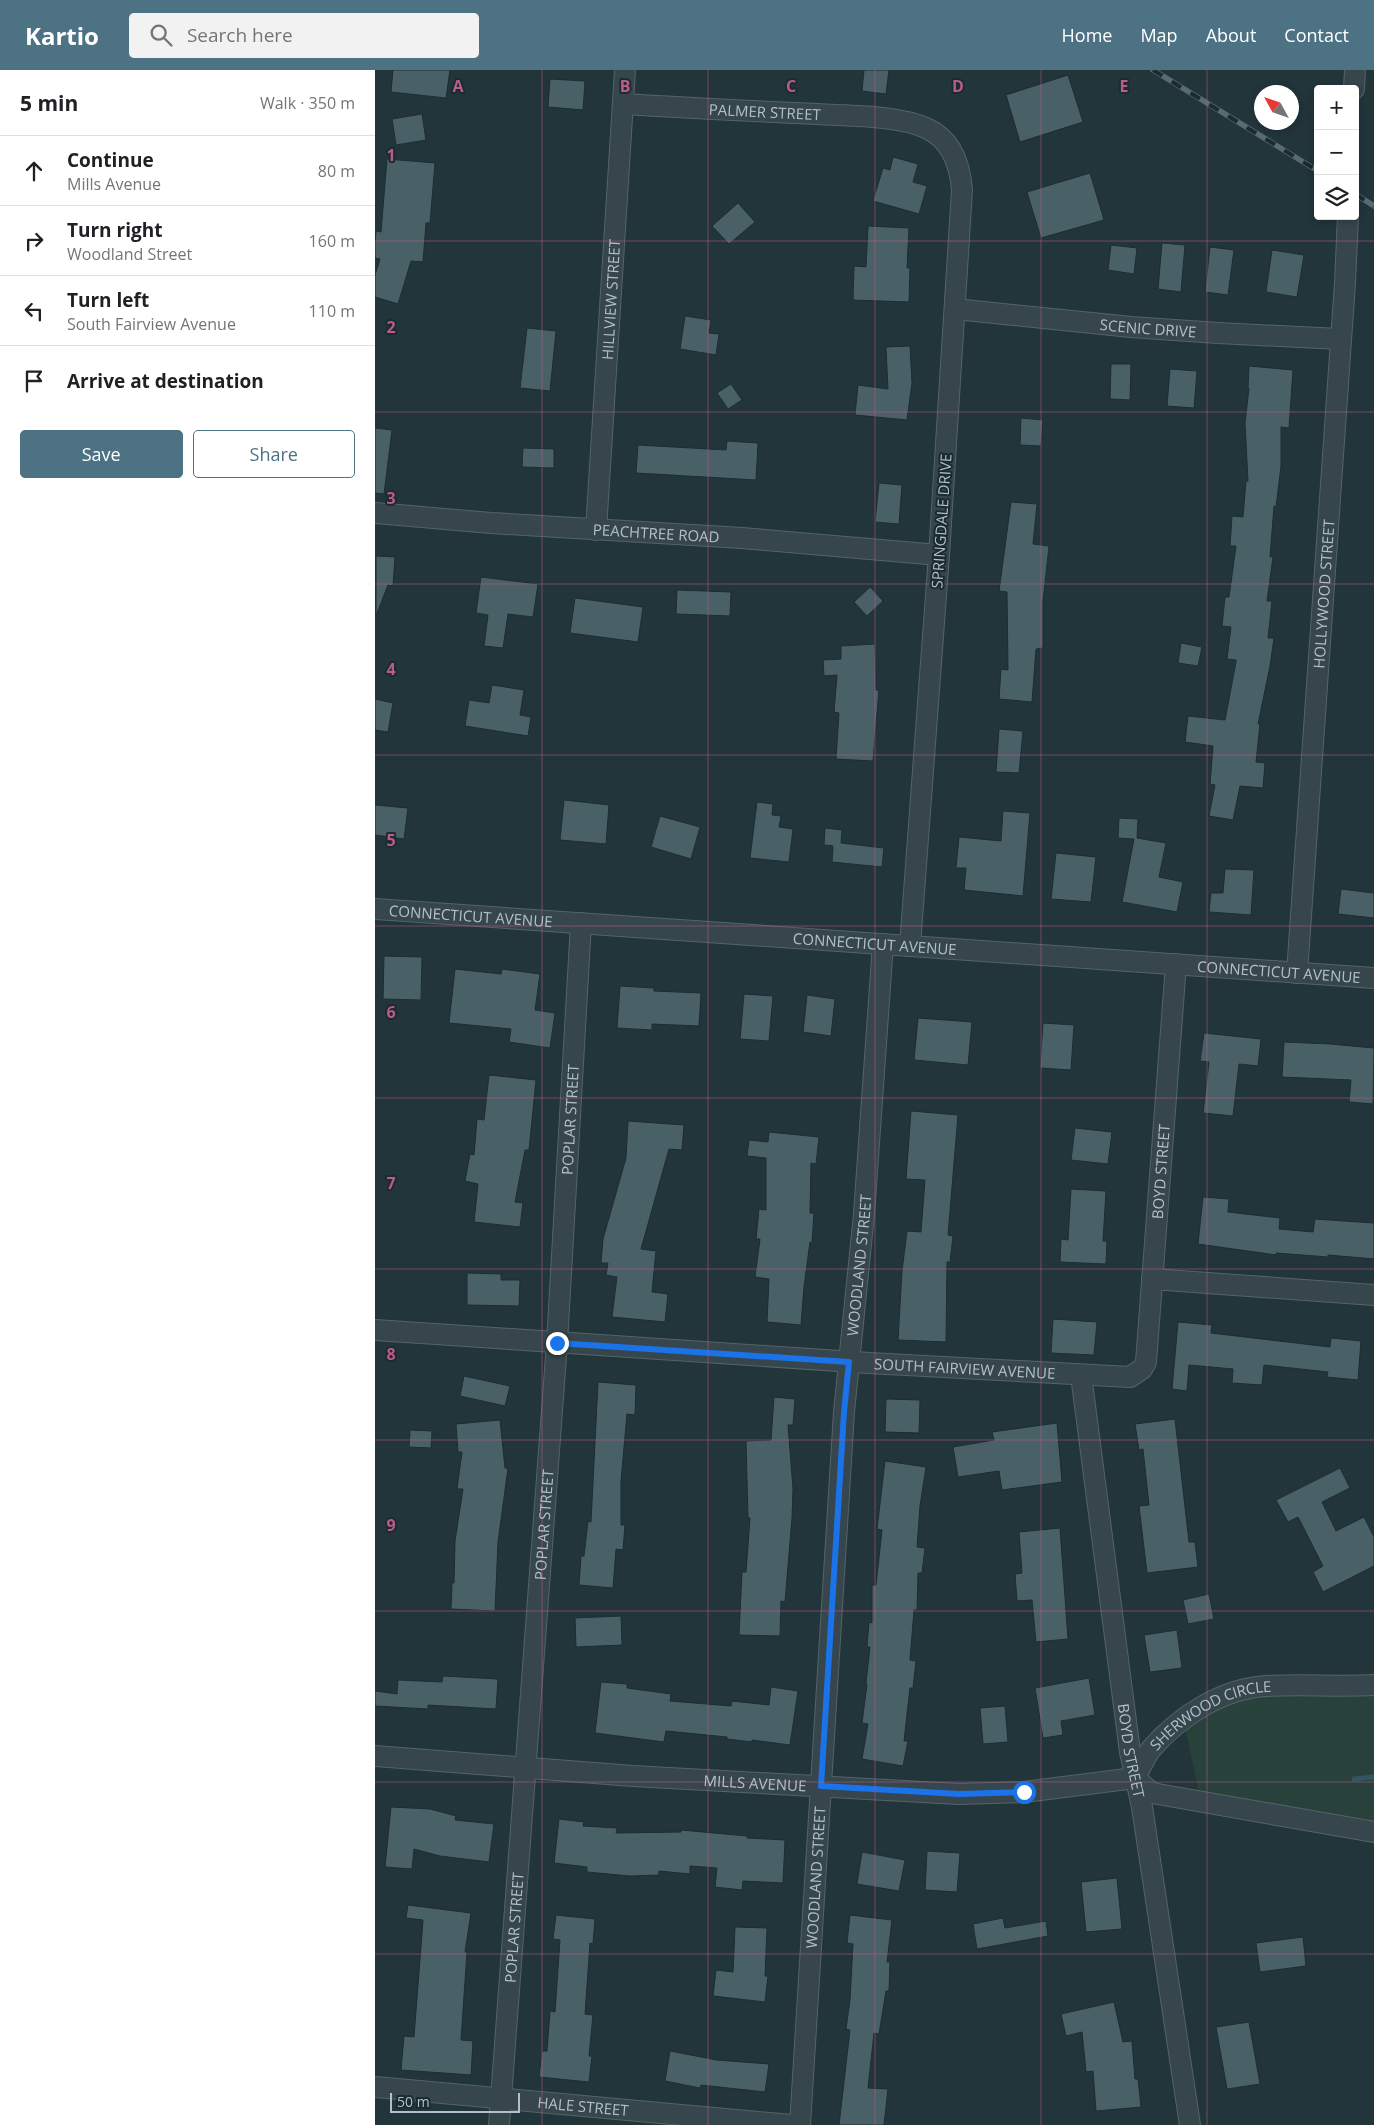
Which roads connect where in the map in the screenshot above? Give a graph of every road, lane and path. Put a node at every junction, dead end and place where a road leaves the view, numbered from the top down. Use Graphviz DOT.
graph roads {
  1 [pos="625,70"];
  2 [pos="1355,70"];
  3 [pos="1354,85"];
  4 [pos="623,104"];
  5 [pos="907,122"];
  6 [pos="1348,220"];
  7 [pos="955,309"];
  8 [pos="1340,338"];
  9 [pos="375,514"];
  10 [pos="595,530"];
  11 [pos="939,555"];
  12 [pos="375,909"];
  13 [pos="581,923"];
  14 [pos="883,944"];
  15 [pos="910,946"];
  16 [pos="1176,964"];
  17 [pos="1297,972"];
  18 [pos="1374,978"];
  19 [pos="1152,1279"];
  20 [pos="1374,1295"];
  21 [pos="375,1330"];
  22 [pos="557,1343"];
  23 [pos="849,1362"];
  24 [pos="1135,1374"];
  25 [pos="1081,1375"];
  26 [pos="1374,1685"];
  27 [pos="375,1756"];
  28 [pos="525,1767"];
  29 [pos="1135,1778"];
  30 [pos="821,1786"];
  31 [pos="1374,1832"];
  32 [pos="375,2087"];
  33 [pos="503,2097"];
  34 [pos="499,2125"];
  35 [pos="792,2125"];
  36 [pos="800,2125"];
  37 [pos="1190,2125"];
  1 -- 4 [label="street, HILLVIEW STREET"];
  2 -- 3 [label="street"];
  4 -- 5 [label="street, PALMER STREET"];
  4 -- 10 [label="street, HILLVIEW STREET"];
  5 -- 7 [label="street, SPRINGDALE DRIVE"];
  6 -- 8 [label="street, HOLLYWOOD STREET"];
  7 -- 8 [label="street, SCENIC DRIVE"];
  7 -- 11 [label="street, SPRINGDALE DRIVE"];
  8 -- 17 [label="street, HOLLYWOOD STREET"];
  9 -- 10 [label="street, PEACHTREE ROAD"];
  10 -- 11 [label="street, PEACHTREE ROAD"];
  11 -- 15 [label="street, SPRINGDALE DRIVE"];
  12 -- 13 [label="street, CONNECTICUT AVENUE"];
  13 -- 14 [label="street, CONNECTICUT AVENUE"];
  13 -- 22 [label="street, POPLAR STREET"];
  14 -- 15 [label="street, CONNECTICUT AVENUE"];
  14 -- 23 [label="street, WOODLAND STREET"];
  15 -- 16 [label="street, CONNECTICUT AVENUE"];
  16 -- 17 [label="street, CONNECTICUT AVENUE"];
  16 -- 19 [label="street, BOYD STREET"];
  17 -- 18 [label="street, CONNECTICUT AVENUE"];
  19 -- 20 [label="street"];
  19 -- 24 [label="street, BOYD STREET"];
  21 -- 22 [label="street, SOUTH FAIRVIEW AVENUE"];
  22 -- 23 [label="street, SOUTH FAIRVIEW AVENUE"];
  22 -- 28 [label="street, POPLAR STREET"];
  23 -- 25 [label="street, SOUTH FAIRVIEW AVENUE"];
  23 -- 30 [label="street, WOODLAND STREET"];
  24 -- 25 [label="street, SOUTH FAIRVIEW AVENUE"];
  25 -- 29 [label="street, BOYD STREET"];
  26 -- 29 [label="street, SHERWOOD CIRCLE"];
  27 -- 28 [label="street, MILLS AVENUE"];
  28 -- 30 [label="street, MILLS AVENUE"];
  28 -- 33 [label="street, POPLAR STREET"];
  29 -- 30 [label="street, MILLS AVENUE"];
  29 -- 31 [label="street"];
  29 -- 37 [label="street, BOYD STREET"];
  30 -- 36 [label="street, WOODLAND STREET"];
  32 -- 33 [label="street, HALE STREET"];
  33 -- 34 [label="street, POPLAR STREET"];
  33 -- 35 [label="street, HALE STREET"];
}
